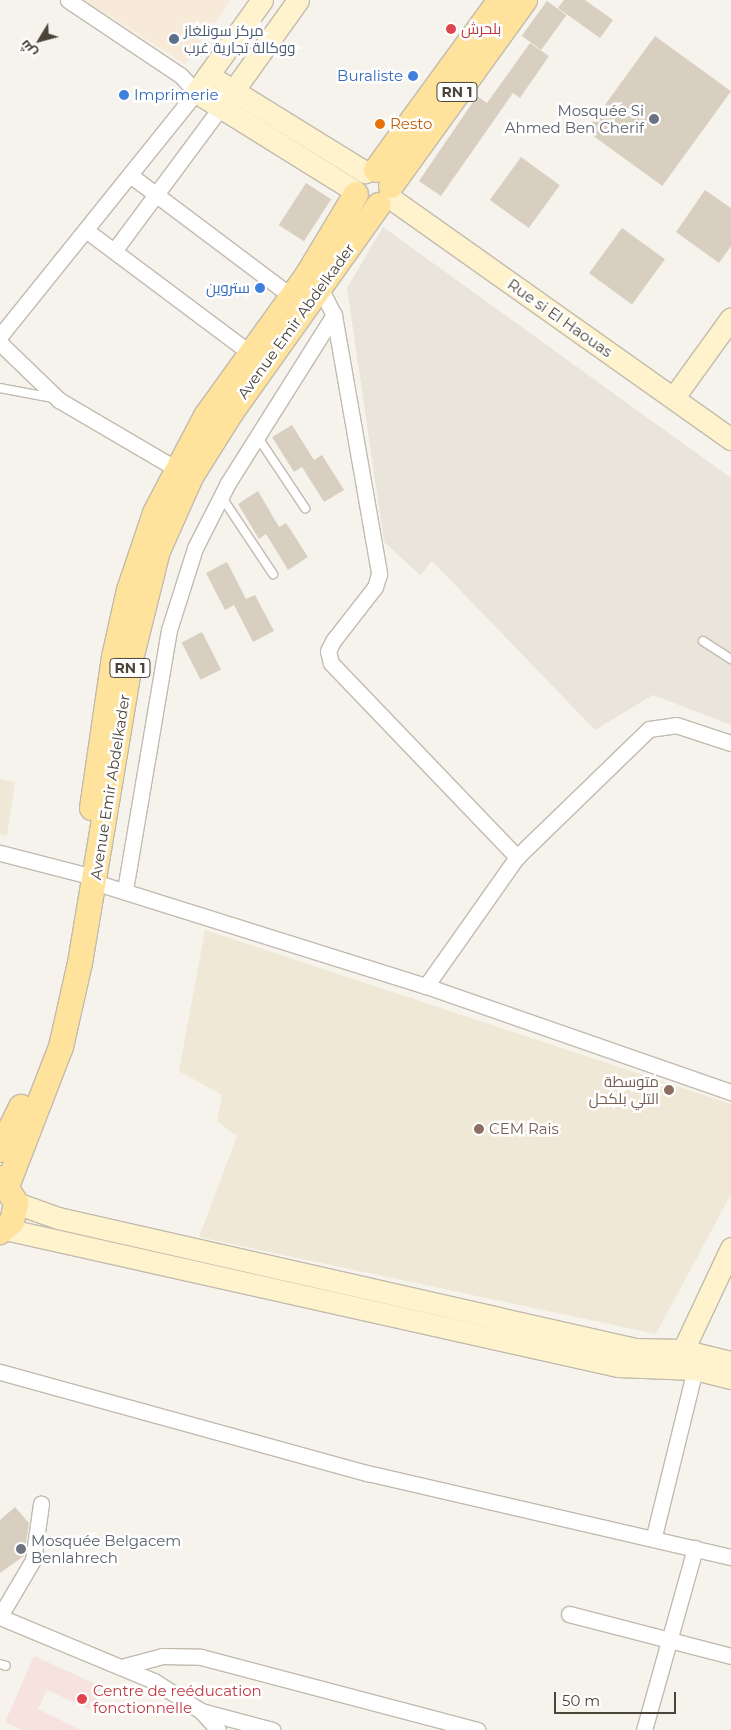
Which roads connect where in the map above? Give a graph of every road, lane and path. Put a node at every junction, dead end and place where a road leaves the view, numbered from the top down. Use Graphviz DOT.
graph roads {
  1 [pos="68,0"];
  2 [pos="262,0"];
  3 [pos="298,0"];
  4 [pos="500,0"];
  5 [pos="525,0"];
  6 [pos="202,84"];
  7 [pos="234,90"];
  8 [pos="221,107"];
  9 [pos="130,175"];
  10 [pos="373,188"];
  11 [pos="156,194"];
  12 [pos="87,231"];
  13 [pos="114,251"];
  14 [pos="315,280"];
  15 [pos="291,296"];
  16 [pos="334,315"];
  17 [pos="731,318"];
  18 [pos="0,336"];
  19 [pos="0,343"];
  20 [pos="249,352"];
  21 [pos="0,388"];
  22 [pos="674,398"];
  23 [pos="60,400"];
  24 [pos="257,436"];
  25 [pos="731,439"];
  26 [pos="175,468"];
  27 [pos="221,496"];
  28 [pos="305,508"];
  29 [pos="273,574"];
  30 [pos="703,641"];
  31 [pos="731,659"];
  32 [pos="731,743"];
  33 [pos="0,853"];
  34 [pos="517,857"];
  35 [pos="88,878"];
  36 [pos="125,890"];
  37 [pos="426,986"];
  38 [pos="731,1092"];
  39 [pos="3,1139"];
  40 [pos="8,1188"];
  41 [pos="3,1231"];
  42 [pos="731,1248"];
  43 [pos="681,1350"];
  44 [pos="731,1362"];
  45 [pos="685,1370"];
  46 [pos="0,1372"];
  47 [pos="731,1378"];
  48 [pos="42,1504"];
  49 [pos="654,1536"];
  50 [pos="695,1548"];
  51 [pos="731,1556"];
  52 [pos="569,1614"];
  53 [pos="0,1616"];
  54 [pos="668,1639"];
  55 [pos="731,1656"];
  56 [pos="125,1666"];
  57 [pos="200,1711"];
  58 [pos="218,1730"];
  59 [pos="273,1730"];
  60 [pos="478,1730"];
  61 [pos="644,1730"];
  1 -- 6 [label="street"];
  2 -- 6 [label="main road"];
  3 -- 7 [label="main road"];
  4 -- 10 [label="main road, Avenue Emir Abdelkader / RN 1"];
  5 -- 10 [label="main road, Avenue Emir Abdelkader / RN 1"];
  6 -- 7 [label="main road"];
  6 -- 8 [label="main road"];
  6 -- 9 [label="street"];
  7 -- 8 [label="main road"];
  7 -- 10 [label="main road"];
  8 -- 10 [label="main road"];
  8 -- 11 [label="street"];
  9 -- 11 [label="street"];
  9 -- 12 [label="street"];
  10 -- 14 [label="main road, Avenue Emir Abdelkader / RN 1"];
  10 -- 22 [label="main road, Rue si El Haouas"];
  11 -- 13 [label="street"];
  11 -- 15 [label="street"];
  12 -- 13 [label="street"];
  12 -- 18 [label="street"];
  13 -- 20 [label="street"];
  14 -- 15 [label="main road, Avenue Emir Abdelkader / RN 1"];
  14 -- 16 [label="street"];
  14 -- 35 [label="main road, Avenue Emir Abdelkader / RN 1"];
  15 -- 20 [label="main road, Avenue Emir Abdelkader / RN 1"];
  16 -- 24 [label="street"];
  16 -- 34 [label="street"];
  17 -- 22 [label="main road"];
  19 -- 23 [label="street"];
  20 -- 26 [label="main road, Avenue Emir Abdelkader / RN 1"];
  21 -- 23 [label="lane"];
  22 -- 25 [label="main road, Rue si El Haouas"];
  23 -- 26 [label="street"];
  24 -- 27 [label="street"];
  24 -- 28 [label="lane"];
  26 -- 35 [label="main road, Avenue Emir Abdelkader / RN 1"];
  27 -- 29 [label="lane"];
  27 -- 36 [label="street"];
  30 -- 31 [label="lane"];
  32 -- 34 [label="street"];
  33 -- 35 [label="street"];
  34 -- 37 [label="street"];
  35 -- 36 [label="street"];
  35 -- 39 [label="main road, Avenue Emir Abdelkader / RN 1"];
  35 -- 40 [label="main road, Avenue Emir Abdelkader / RN 1"];
  36 -- 37 [label="street"];
  37 -- 38 [label="street"];
  40 -- 41 [label="main road, Avenue Emir Abdelkader"];
  40 -- 43 [label="main road"];
  41 -- 45 [label="main road"];
  42 -- 43 [label="main road"];
  43 -- 44 [label="main road"];
  43 -- 45 [label="main road"];
  45 -- 47 [label="main road"];
  45 -- 49 [label="street"];
  46 -- 49 [label="street"];
  48 -- 53 [label="street"];
  49 -- 50 [label="street"];
  50 -- 51 [label="street"];
  50 -- 54 [label="street"];
  52 -- 54 [label="street"];
  53 -- 56 [label="street"];
  54 -- 55 [label="street"];
  54 -- 61 [label="street"];
  56 -- 57 [label="street"];
  56 -- 60 [label="street"];
  57 -- 58 [label="street"];
  57 -- 59 [label="street"];
}
